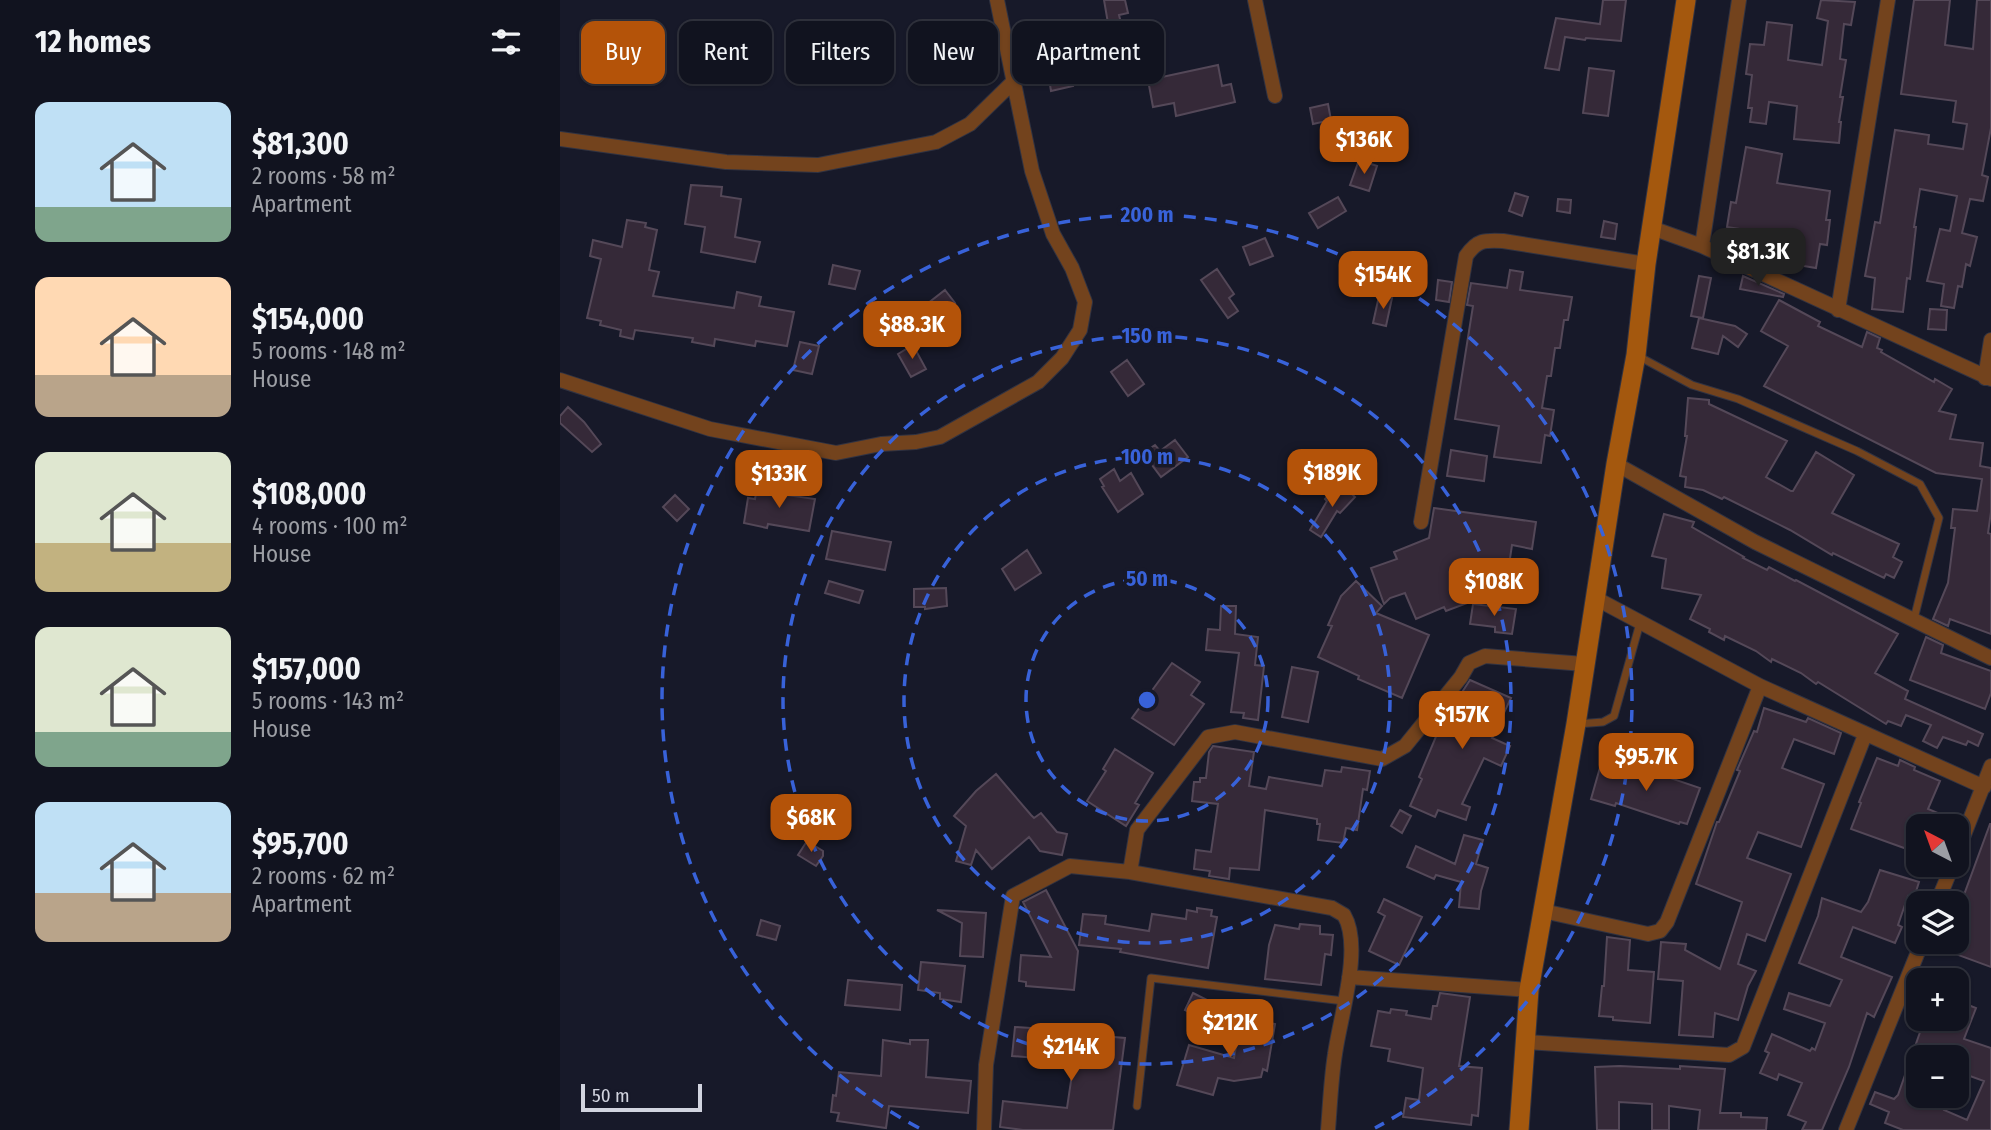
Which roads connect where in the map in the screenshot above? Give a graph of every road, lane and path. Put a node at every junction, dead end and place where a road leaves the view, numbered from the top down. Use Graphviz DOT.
graph roads {
  1 [pos="997,0"];
  2 [pos="1255,0"];
  3 [pos="1686,0"];
  4 [pos="1739,0"];
  5 [pos="1888,0"];
  6 [pos="1012,71"];
  7 [pos="1012,83"];
  8 [pos="1015,84"];
  9 [pos="1275,96"];
  10 [pos="560,139"];
  11 [pos="1652,228"];
  12 [pos="1702,246"];
  13 [pos="1646,264"];
  14 [pos="1838,310"];
  15 [pos="1991,340"];
  16 [pos="1636,355"];
  17 [pos="1988,379"];
  18 [pos="560,380"];
  19 [pos="1616,464"];
  20 [pos="1421,522"];
  21 [pos="1595,598"];
  22 [pos="1914,620"];
  23 [pos="1640,622"];
  24 [pos="1991,657"];
  25 [pos="1584,664"];
  26 [pos="1760,685"];
  27 [pos="1576,724"];
  28 [pos="1865,735"];
  29 [pos="1991,766"];
  30 [pos="1984,787"];
  31 [pos="1969,823"];
  32 [pos="1130,872"];
  33 [pos="1543,911"];
  34 [pos="1917,954"];
  35 [pos="1349,977"];
  36 [pos="1529,990"];
  37 [pos="1345,1001"];
  38 [pos="1526,1042"];
  39 [pos="1137,1106"];
  40 [pos="984,1130"];
  41 [pos="1328,1130"];
  42 [pos="1519,1130"];
  43 [pos="1846,1130"];
  1 -- 6 [label="street"];
  2 -- 9 [label="street"];
  3 -- 11 [label="street"];
  4 -- 12 [label="street"];
  5 -- 14 [label="street"];
  7 -- 10 [label="street"];
  8 -- 18 [label="street"];
  11 -- 12 [label="street"];
  11 -- 13 [label="street"];
  12 -- 14 [label="street"];
  13 -- 16 [label="street"];
  13 -- 20 [label="street"];
  14 -- 17 [label="street"];
  15 -- 17 [label="street"];
  16 -- 19 [label="street"];
  16 -- 22 [label="lane"];
  19 -- 21 [label="street"];
  19 -- 22 [label="street"];
  21 -- 23 [label="street"];
  21 -- 25 [label="street"];
  22 -- 24 [label="street"];
  23 -- 26 [label="street"];
  23 -- 27 [label="lane"];
  25 -- 27 [label="street"];
  25 -- 32 [label="street"];
  26 -- 28 [label="street"];
  26 -- 33 [label="street"];
  27 -- 33 [label="street"];
  28 -- 30 [label="street"];
  28 -- 38 [label="street"];
  29 -- 30 [label="street"];
  30 -- 31 [label="street"];
  32 -- 35 [label="street"];
  32 -- 40 [label="street"];
  33 -- 36 [label="street"];
  34 -- 43 [label="street"];
  35 -- 36 [label="street"];
  35 -- 37 [label="street"];
  36 -- 38 [label="street"];
  37 -- 39 [label="lane"];
  37 -- 41 [label="street"];
  38 -- 42 [label="street"];
}
